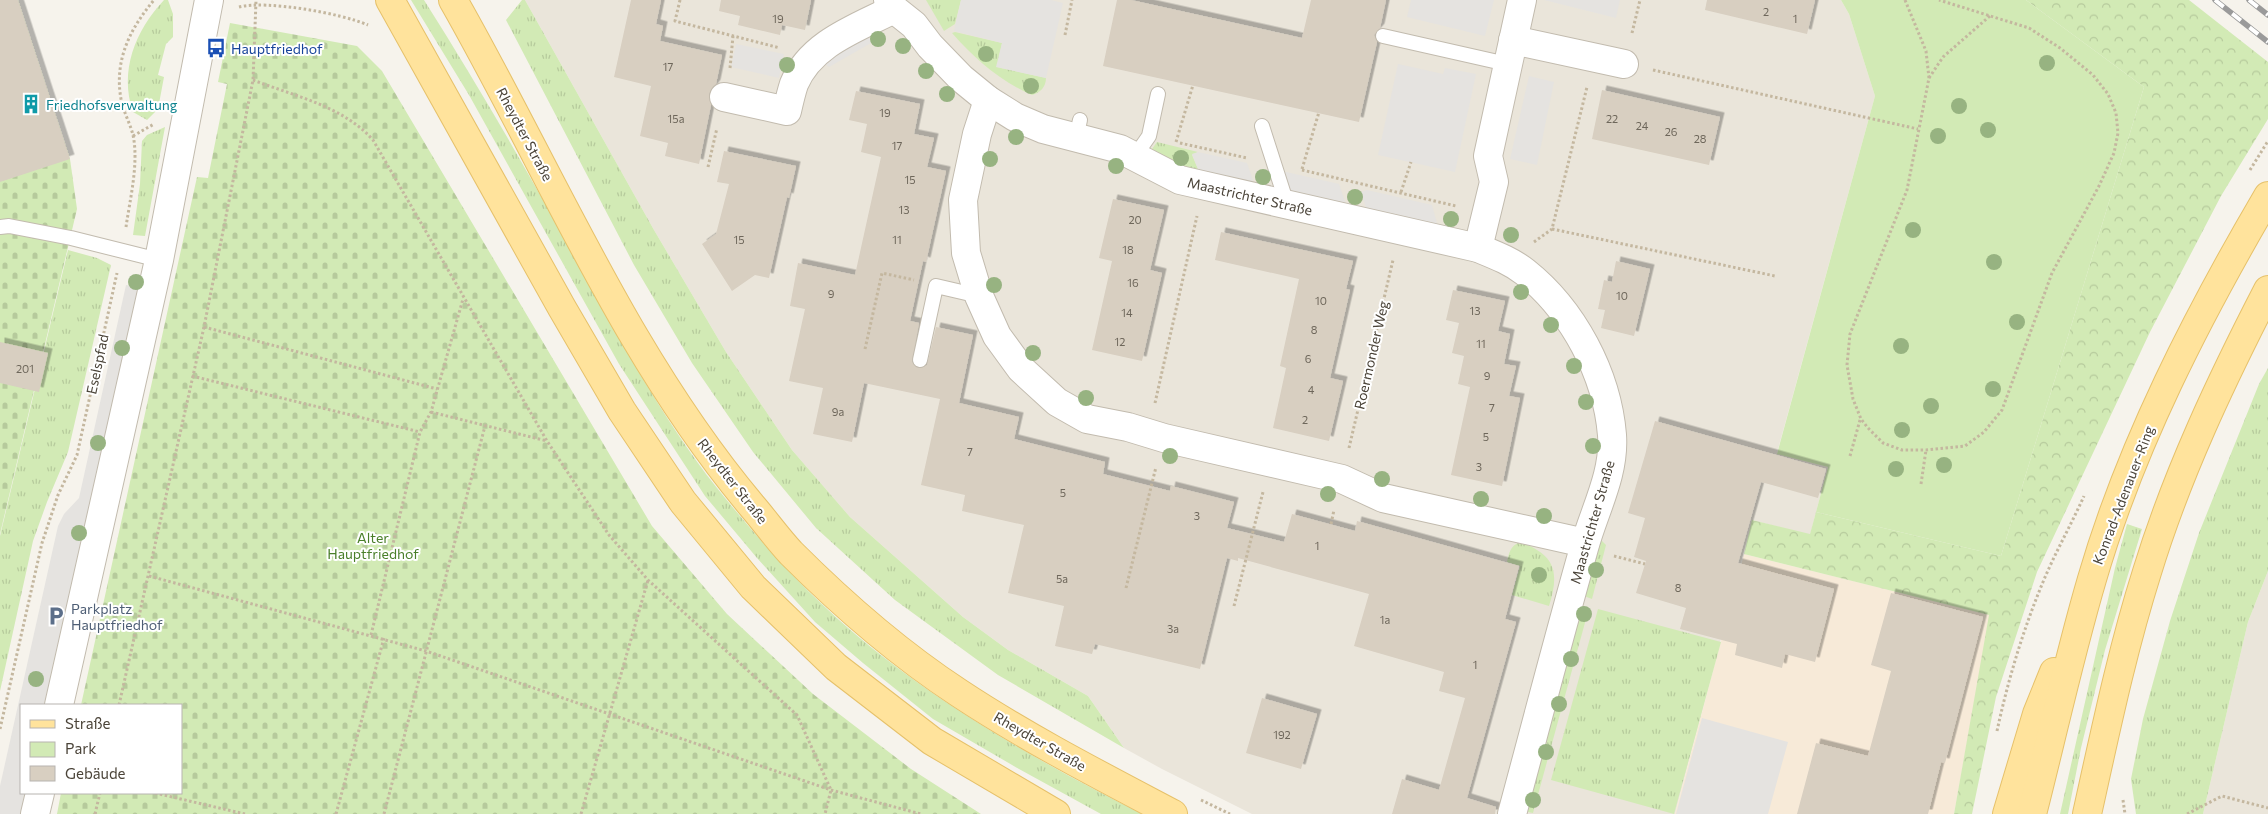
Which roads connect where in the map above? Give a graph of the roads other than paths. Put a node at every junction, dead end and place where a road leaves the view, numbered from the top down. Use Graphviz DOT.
graph roads {
  1 [pos="209,0"];
  2 [pos="390,0"];
  3 [pos="453,0"];
  4 [pos="1522,0"];
  5 [pos="891,4"];
  6 [pos="1383,36"];
  7 [pos="1510,52"];
  8 [pos="1624,64"];
  9 [pos="1158,94"];
  10 [pos="724,97"];
  11 [pos="988,100"];
  12 [pos="1262,126"];
  13 [pos="1142,146"];
  14 [pos="2268,196"];
  15 [pos="1287,204"];
  16 [pos="0,227"];
  17 [pos="1478,248"];
  18 [pos="159,260"];
  19 [pos="2268,290"];
  20 [pos="979,296"];
  21 [pos="920,360"];
  22 [pos="1597,549"];
  23 [pos="2091,580"];
  24 [pos="60,704"];
  25 [pos="40,794"];
  26 [pos="35,814"];
  27 [pos="1056,814"];
  28 [pos="1173,814"];
  29 [pos="1512,814"];
  30 [pos="2007,814"];
  31 [pos="2032,814"];
  32 [pos="2087,814"];
  1 -- 18 [label="street"];
  2 -- 27 [label="main road"];
  3 -- 28 [label="main road, Rheydter Straße"];
  4 -- 7 [label="street"];
  5 -- 10 [label="street, Maastrichter Straße"];
  5 -- 11 [label="street, Maastrichter Straße"];
  6 -- 7 [label="lane"];
  7 -- 8 [label="street"];
  7 -- 17 [label="street"];
  9 -- 13 [label="lane"];
  11 -- 13 [label="street, Maastrichter Straße"];
  11 -- 20 [label="street"];
  12 -- 15 [label="lane"];
  13 -- 15 [label="street, Maastrichter Straße"];
  14 -- 23 [label="main road, Konrad-Adenauer-Ring"];
  15 -- 17 [label="street, Maastrichter Straße"];
  16 -- 18 [label="lane"];
  17 -- 22 [label="street, Maastrichter Straße"];
  18 -- 24 [label="street"];
  19 -- 32 [label="main road"];
  20 -- 21 [label="lane"];
  20 -- 22 [label="street"];
  22 -- 29 [label="street, Maastrichter Straße"];
  23 -- 30 [label="main road"];
  23 -- 31 [label="main road, Konrad-Adenauer-Ring"];
  25 -- 26 [label="street"];
}
